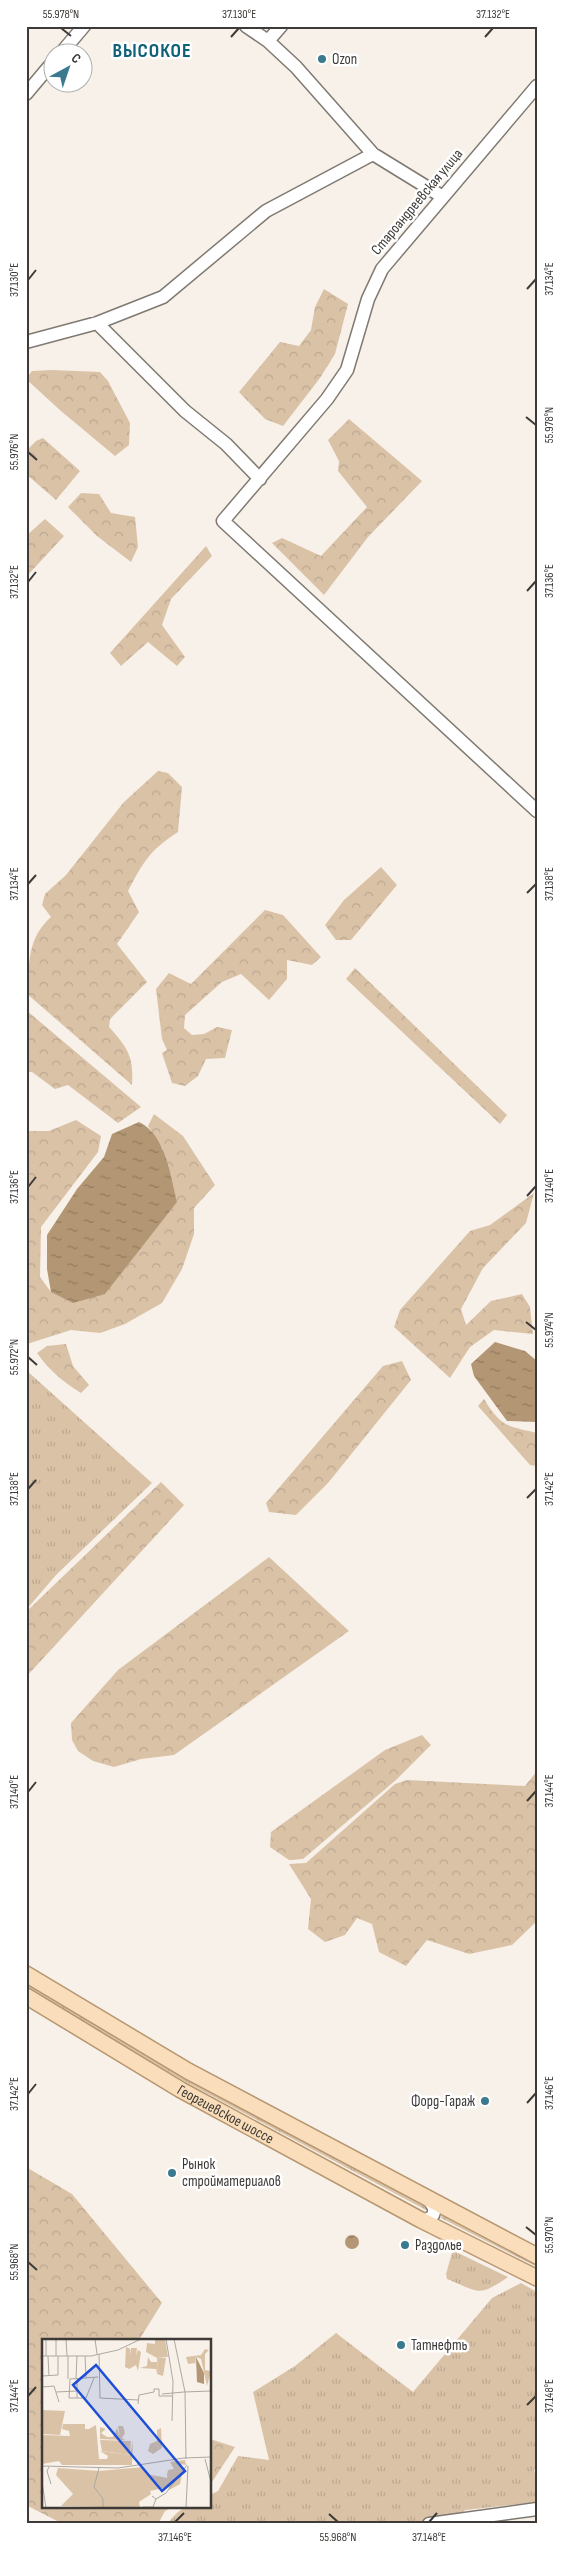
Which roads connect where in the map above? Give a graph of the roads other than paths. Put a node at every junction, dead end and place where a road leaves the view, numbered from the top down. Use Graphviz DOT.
graph roads {
  1 [pos="84,26"];
  2 [pos="246,26"];
  3 [pos="281,26"];
  4 [pos="268,41"];
  5 [pos="70,42"];
  6 [pos="42,75"];
  7 [pos="537,86"];
  8 [pos="26,94"];
  9 [pos="373,154"];
  10 [pos="443,197"];
  11 [pos="97,323"];
  12 [pos="26,342"];
  13 [pos="260,479"];
  14 [pos="537,811"];
  15 [pos="26,1974"];
  16 [pos="26,1996"];
  17 [pos="430,2201"];
  18 [pos="421,2220"];
  19 [pos="537,2256"];
  20 [pos="537,2278"];
  21 [pos="537,2509"];
  22 [pos="429,2524"];
  1 -- 5 [label="street"];
  2 -- 4 [label="street"];
  3 -- 4 [label="street"];
  4 -- 9 [label="street"];
  6 -- 8 [label="street"];
  7 -- 10 [label="street, Староандреевская улица"];
  9 -- 10 [label="street"];
  9 -- 11 [label="street"];
  10 -- 13 [label="street, Староандреевская улица"];
  11 -- 12 [label="street"];
  11 -- 13 [label="street"];
  13 -- 14 [label="street, Староандреевская улица"];
  15 -- 17 [label="main road, Георгиевское шоссе"];
  16 -- 18 [label="main road, Георгиевское шоссе"];
  17 -- 18 [label="street"];
  17 -- 19 [label="main road, Георгиевское шоссе"];
  18 -- 20 [label="main road, Георгиевское шоссе"];
  21 -- 22 [label="street"];
}
